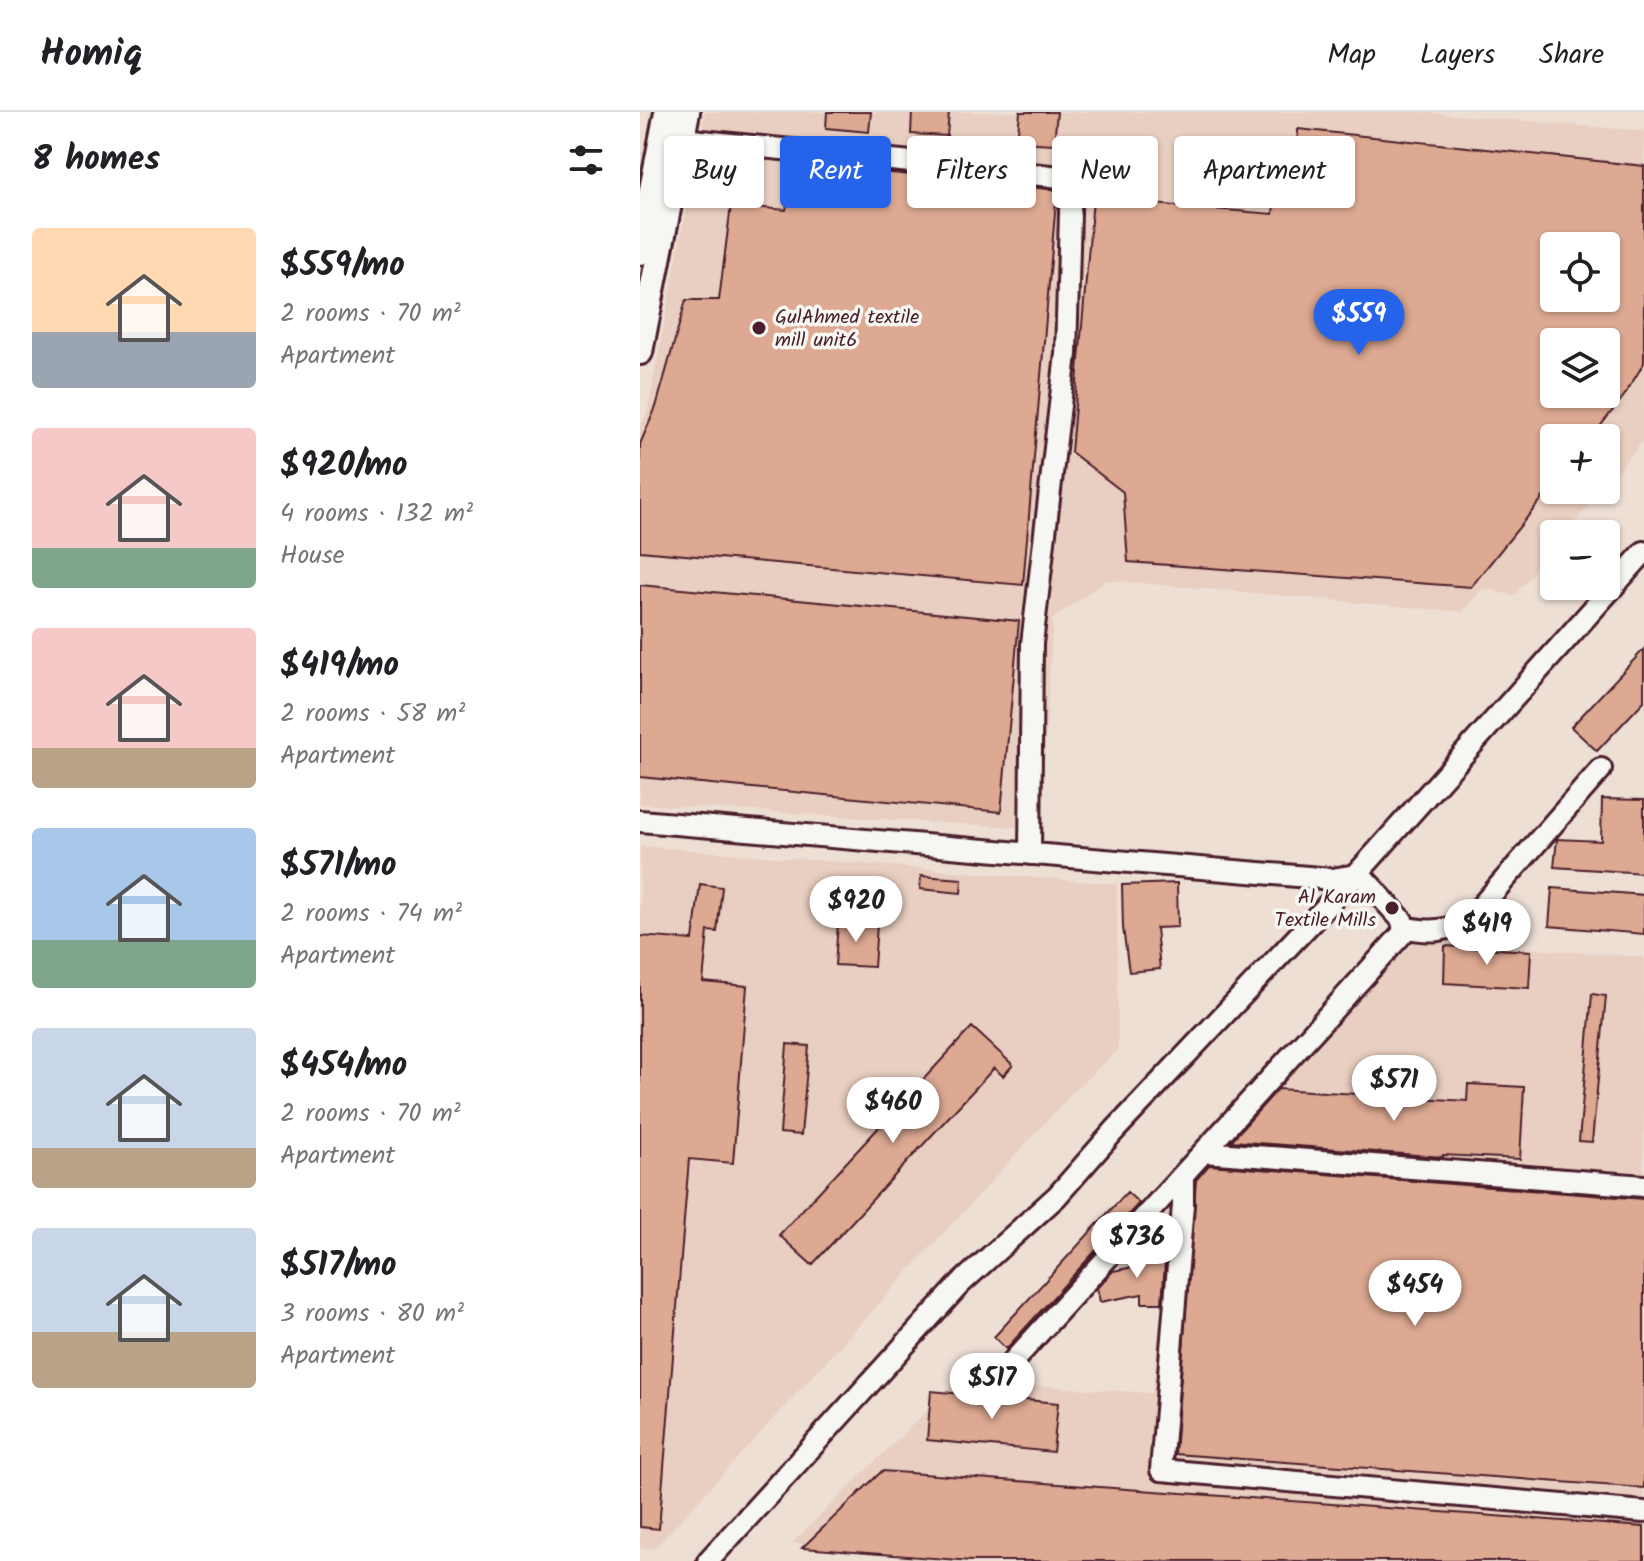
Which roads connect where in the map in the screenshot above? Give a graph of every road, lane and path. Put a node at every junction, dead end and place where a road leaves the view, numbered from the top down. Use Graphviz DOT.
graph roads {
  1 [pos="667,112"];
  2 [pos="687,112"];
  3 [pos="683,136"];
  4 [pos="764,147"];
  5 [pos="668,208"];
  6 [pos="640,252"];
  7 [pos="640,352"];
  8 [pos="1644,552"];
  9 [pos="1601,769"];
  10 [pos="640,821"];
  11 [pos="1030,854"];
  12 [pos="1357,873"];
  13 [pos="1403,927"];
  14 [pos="1204,1152"];
  15 [pos="1183,1175"];
  16 [pos="1644,1186"];
  17 [pos="996,1380"];
  18 [pos="1644,1512"];
  19 [pos="708,1561"];
  1 -- 6 [label="main road"];
  2 -- 3 [label="main road"];
  4 -- 11 [label="street"];
  5 -- 7 [label="main road"];
  8 -- 12 [label="street"];
  9 -- 13 [label="street"];
  10 -- 11 [label="street"];
  11 -- 12 [label="street"];
  12 -- 13 [label="street"];
  12 -- 19 [label="street"];
  13 -- 14 [label="street"];
  14 -- 15 [label="street"];
  14 -- 16 [label="street"];
  15 -- 17 [label="street"];
  15 -- 18 [label="street"];
}
